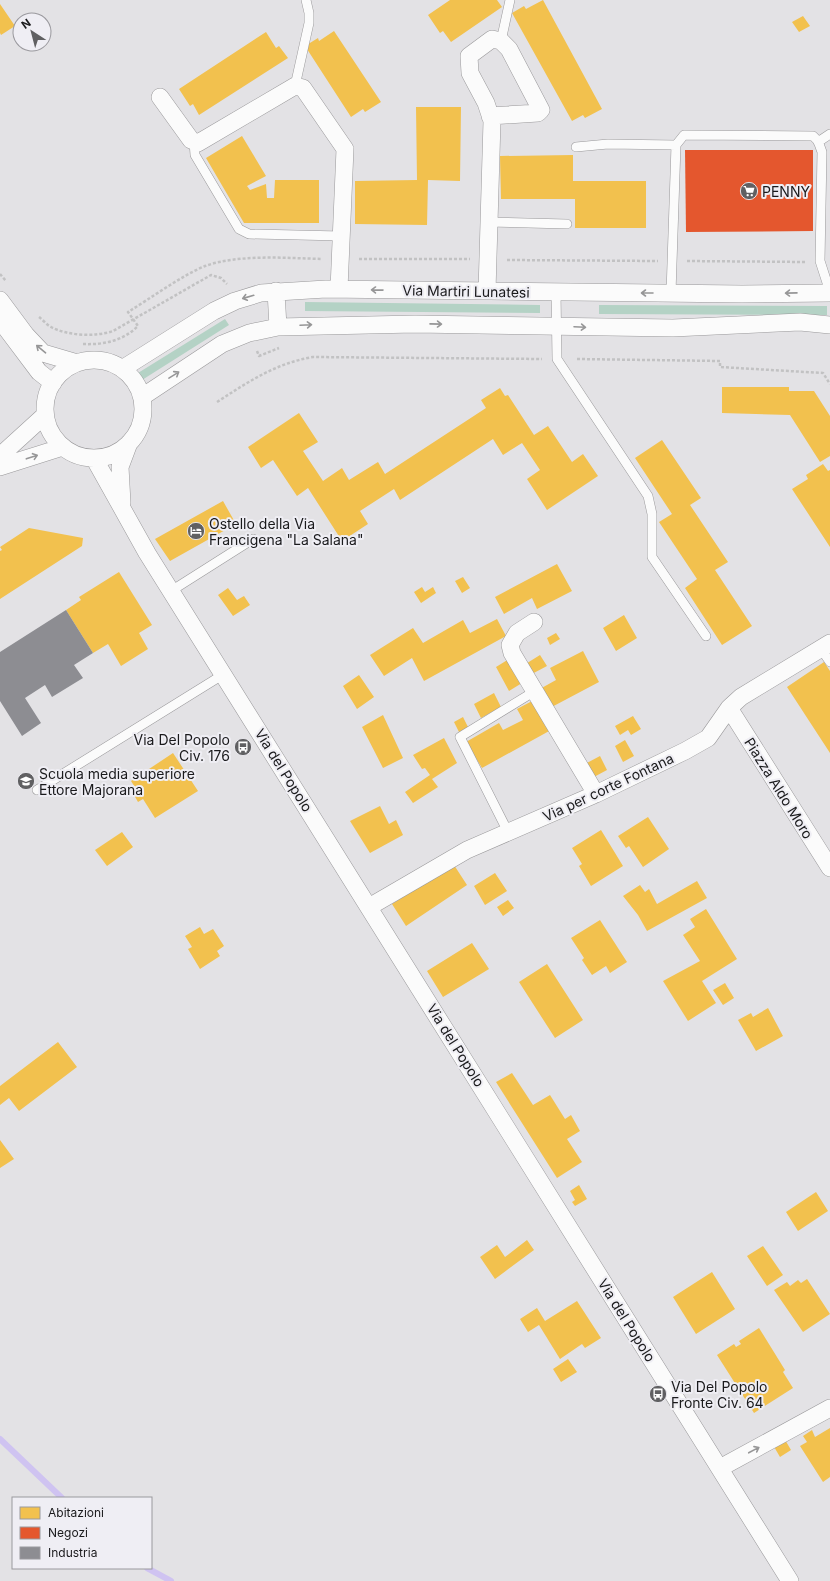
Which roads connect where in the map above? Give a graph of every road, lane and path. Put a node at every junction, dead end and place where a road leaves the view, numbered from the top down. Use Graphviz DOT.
graph roads {
  1 [pos="306,0"];
  2 [pos="510,0"];
  3 [pos="501,41"];
  4 [pos="296,86"];
  5 [pos="160,97"];
  6 [pos="490,116"];
  7 [pos="830,134"];
  8 [pos="194,142"];
  9 [pos="818,142"];
  10 [pos="676,145"];
  11 [pos="576,146"];
  12 [pos="489,222"];
  13 [pos="567,224"];
  14 [pos="341,236"];
  15 [pos="340,258"];
  16 [pos="488,260"];
  17 [pos="672,261"];
  18 [pos="820,261"];
  19 [pos="339,289"];
  20 [pos="276,291"];
  21 [pos="487,291"];
  22 [pos="556,292"];
  23 [pos="671,293"];
  24 [pos="830,293"];
  25 [pos="0,300"];
  26 [pos="0,320"];
  27 [pos="830,325"];
  28 [pos="557,326"];
  29 [pos="278,327"];
  30 [pos="82,343"];
  31 [pos="558,359"];
  32 [pos="77,363"];
  33 [pos="122,368"];
  34 [pos="52,383"];
  35 [pos="830,384"];
  36 [pos="142,397"];
  37 [pos="217,402"];
  38 [pos="46,415"];
  39 [pos="129,443"];
  40 [pos="63,447"];
  41 [pos="0,456"];
  42 [pos="94,458"];
  43 [pos="0,467"];
  44 [pos="122,509"];
  45 [pos="253,539"];
  46 [pos="171,591"];
  47 [pos="534,622"];
  48 [pos="706,636"];
  49 [pos="827,651"];
  50 [pos="224,674"];
  51 [pos="535,691"];
  52 [pos="729,708"];
  53 [pos="37,790"];
  54 [pos="596,794"];
  55 [pos="508,832"];
  56 [pos="830,868"];
  57 [pos="369,907"];
  58 [pos="830,1408"];
  59 [pos="720,1468"];
  60 [pos="790,1581"];
  1 -- 4 [label="lane"];
  2 -- 3 [label="lane"];
  3 -- 6 [label="street"];
  3 -- 6 [label="street"];
  4 -- 8 [label="street"];
  4 -- 14 [label="street"];
  5 -- 8 [label="street"];
  6 -- 12 [label="street"];
  7 -- 9 [label="lane"];
  8 -- 14 [label="lane"];
  9 -- 10 [label="lane"];
  9 -- 18 [label="lane"];
  10 -- 11 [label="lane"];
  10 -- 17 [label="lane"];
  12 -- 13 [label="lane"];
  12 -- 16 [label="street"];
  14 -- 15 [label="street"];
  15 -- 16 [label="path"];
  15 -- 19 [label="street"];
  15 -- 30 [label="path"];
  16 -- 17 [label="path"];
  16 -- 21 [label="street"];
  17 -- 18 [label="path"];
  17 -- 23 [label="lane"];
  18 -- 24 [label="lane"];
  19 -- 20 [label="street, Via Martiri Lunatesi"];
  21 -- 19 [label="street, Via Martiri Lunatesi, one-way"];
  20 -- 29 [label="street"];
  20 -- 33 [label="street, Via Martiri Lunatesi, one-way"];
  21 -- 22 [label="street, Via Martiri Lunatesi"];
  23 -- 22 [label="street, Via Martiri Lunatesi, one-way"];
  22 -- 28 [label="lane"];
  24 -- 23 [label="street, Via Martiri Lunatesi, one-way"];
  32 -- 25 [label="street, one-way"];
  26 -- 34 [label="street"];
  28 -- 27 [label="street, one-way"];
  29 -- 28 [label="street, one-way"];
  28 -- 31 [label="lane"];
  36 -- 29 [label="street, one-way"];
  31 -- 35 [label="path"];
  31 -- 37 [label="path"];
  31 -- 48 [label="lane"];
  32 -- 33 [label="street"];
  32 -- 34 [label="street"];
  33 -- 36 [label="street"];
  34 -- 38 [label="street"];
  36 -- 39 [label="street"];
  38 -- 40 [label="street"];
  38 -- 41 [label="street"];
  39 -- 42 [label="street"];
  39 -- 44 [label="street, Via del Popolo"];
  40 -- 42 [label="street"];
  43 -- 40 [label="street, one-way"];
  42 -- 44 [label="street, Via del Popolo"];
  44 -- 46 [label="street, Via del Popolo"];
  45 -- 46 [label="lane"];
  46 -- 50 [label="street, Via del Popolo"];
  47 -- 51 [label="street"];
  49 -- 52 [label="street, Via per corte Fontana"];
  50 -- 53 [label="lane"];
  50 -- 57 [label="street, Via del Popolo"];
  51 -- 54 [label="street"];
  51 -- 55 [label="lane"];
  52 -- 54 [label="street, Via per corte Fontana"];
  52 -- 56 [label="street, Piazza Aldo Moro"];
  54 -- 55 [label="street, Via per corte Fontana"];
  55 -- 57 [label="street, Via per corte Fontana"];
  57 -- 59 [label="street, Via del Popolo"];
  59 -- 58 [label="street, one-way"];
  59 -- 60 [label="street, Via del Popolo"];
}
